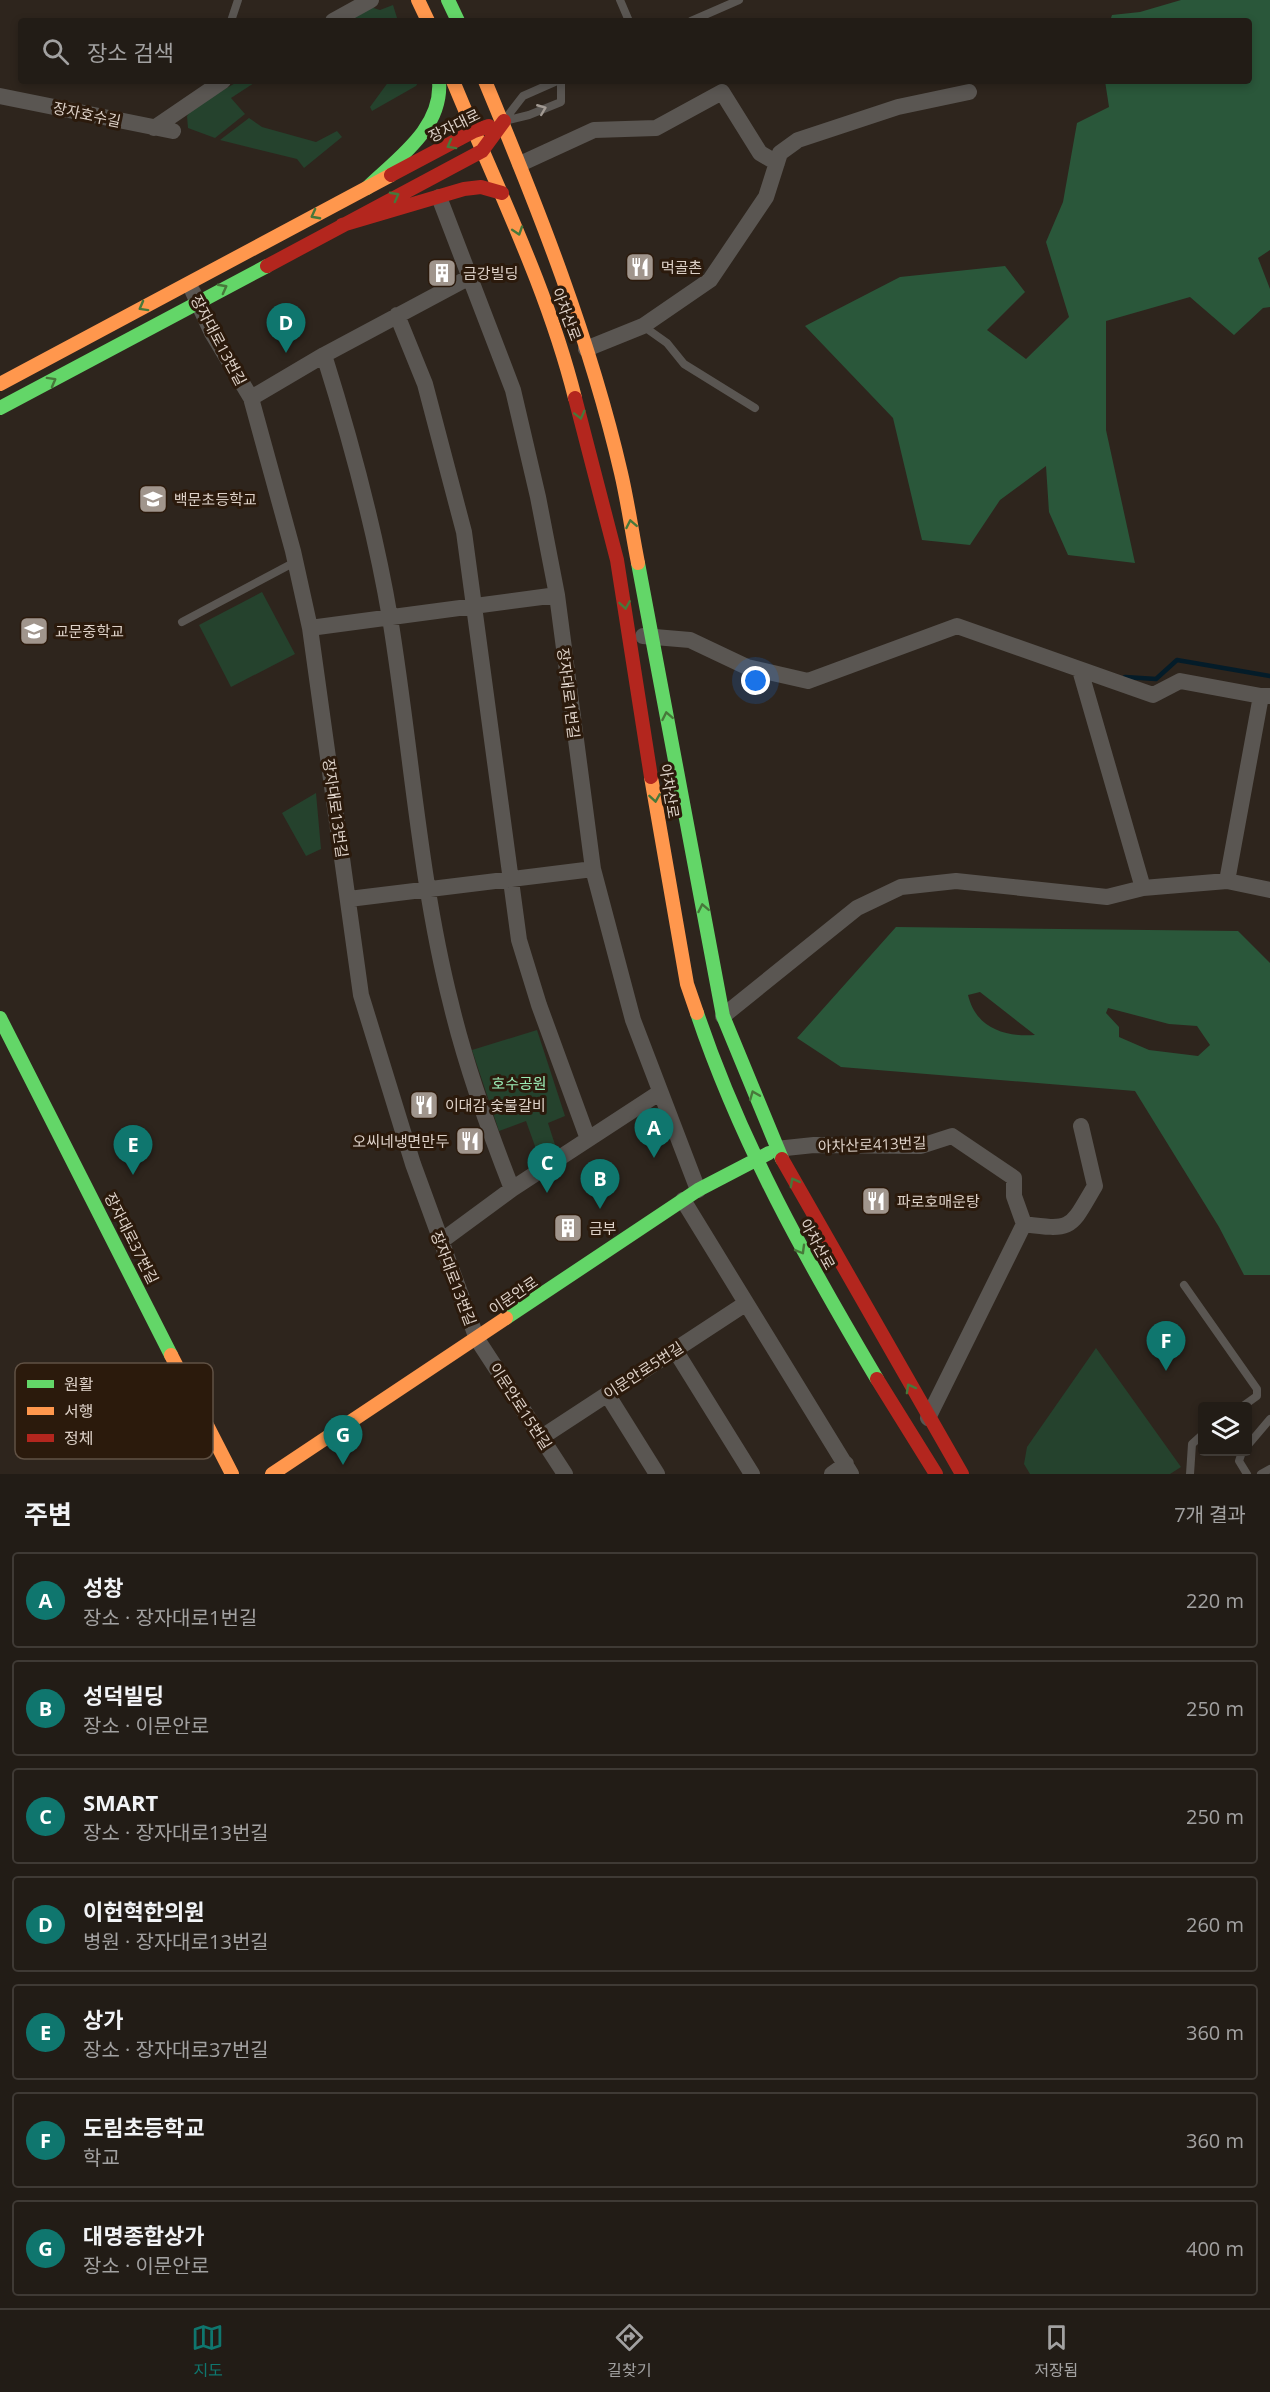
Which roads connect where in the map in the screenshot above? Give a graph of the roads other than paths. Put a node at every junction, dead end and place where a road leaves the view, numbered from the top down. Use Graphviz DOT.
graph roads {
  1 [pos="238,0"];
  2 [pos="372,0"];
  3 [pos="418,0"];
  4 [pos="448,0"];
  5 [pos="620,0"];
  6 [pos="739,0"];
  7 [pos="232,18"];
  8 [pos="339,18"];
  9 [pos="426,18"];
  10 [pos="457,18"];
  11 [pos="629,18"];
  12 [pos="698,18"];
  13 [pos="219,84"];
  14 [pos="440,84"];
  15 [pos="454,84"];
  16 [pos="486,84"];
  17 [pos="552,84"];
  18 [pos="559,84"];
  19 [pos="969,92"];
  20 [pos="0,96"];
  21 [pos="504,121"];
  22 [pos="154,128"];
  23 [pos="173,131"];
  24 [pos="474,131"];
  25 [pos="482,151"];
  26 [pos="777,163"];
  27 [pos="520,164"];
  28 [pos="366,188"];
  29 [pos="502,193"];
  30 [pos="439,197"];
  31 [pos="342,225"];
  32 [pos="468,278"];
  33 [pos="188,282"];
  34 [pos="198,302"];
  35 [pos="397,315"];
  36 [pos="644,326"];
  37 [pos="586,349"];
  38 [pos="324,355"];
  39 [pos="0,384"];
  40 [pos="251,398"];
  41 [pos="0,408"];
  42 [pos="755,408"];
  43 [pos="295,562"];
  44 [pos="557,595"];
  45 [pos="475,607"];
  46 [pos="390,617"];
  47 [pos="182,621"];
  48 [pos="310,628"];
  49 [pos="651,635"];
  50 [pos="630,639"];
  51 [pos="1080,670"];
  52 [pos="1265,696"];
  53 [pos="592,869"];
  54 [pos="511,877"];
  55 [pos="1227,881"];
  56 [pos="1143,888"];
  57 [pos="429,889"];
  58 [pos="1270,890"];
  59 [pos="349,899"];
  60 [pos="723,1016"];
  61 [pos="0,1018"];
  62 [pos="659,1093"];
  63 [pos="1081,1126"];
  64 [pos="588,1139"];
  65 [pos="776,1149"];
  66 [pos="755,1160"];
  67 [pos="512,1189"];
  68 [pos="698,1190"];
  69 [pos="683,1200"];
  70 [pos="1024,1224"];
  71 [pos="440,1242"];
  72 [pos="1184,1285"];
  73 [pos="745,1304"];
  74 [pos="477,1339"];
  75 [pos="675,1350"];
  76 [pos="176,1363"];
  77 [pos="607,1394"];
  78 [pos="1249,1402"];
  79 [pos="927,1418"];
  80 [pos="1270,1419"];
  81 [pos="213,1437"];
  82 [pos="542,1437"];
  83 [pos="1198,1439"];
  84 [pos="1252,1440"];
  85 [pos="1241,1456"];
  86 [pos="849,1469"];
  87 [pos="1270,1469"];
  88 [pos="232,1474"];
  89 [pos="272,1474"];
  90 [pos="565,1474"];
  91 [pos="657,1474"];
  92 [pos="752,1474"];
  93 [pos="832,1474"];
  94 [pos="936,1474"];
  95 [pos="962,1474"];
  96 [pos="1190,1474"];
  97 [pos="1247,1474"];
  98 [pos="1262,1474"];
  1 -- 7 [label="lane"];
  2 -- 8 [label="street"];
  3 -- 9 [label="main road"];
  4 -- 10 [label="main road"];
  5 -- 11 [label="lane"];
  6 -- 12 [label="lane"];
  13 -- 22 [label="street"];
  14 -- 28 [label="main road"];
  15 -- 24 [label="main road, 아차산로"];
  16 -- 21 [label="main road, 아차산로"];
  17 -- 21 [label="lane"];
  21 -- 18 [label="lane, one-way"];
  19 -- 26 [label="street"];
  20 -- 22 [label="street, 장자호수길"];
  21 -- 24 [label="main road, 장자대로"];
  21 -- 25 [label="main road, 장자대로"];
  21 -- 27 [label="main road, 아차산로"];
  22 -- 23 [label="street, 장자호수길"];
  24 -- 25 [label="main road, 아차산로"];
  24 -- 28 [label="main road, 장자대로, one-way"];
  25 -- 29 [label="main road, 아차산로"];
  31 -- 25 [label="main road, 장자대로, one-way"];
  26 -- 27 [label="street"];
  26 -- 36 [label="street"];
  27 -- 37 [label="main road, 아차산로"];
  28 -- 33 [label="main road, 장자대로, one-way"];
  29 -- 30 [label="main road"];
  29 -- 50 [label="main road, 아차산로, one-way"];
  30 -- 31 [label="main road"];
  30 -- 32 [label="street, 장자대로1번길"];
  34 -- 31 [label="main road, 장자대로, one-way"];
  32 -- 35 [label="street"];
  32 -- 44 [label="street, 장자대로1번길"];
  33 -- 34 [label="street, 장자대로13번길"];
  33 -- 39 [label="main road, 장자대로, one-way"];
  34 -- 40 [label="street, 장자대로13번길"];
  41 -- 34 [label="main road, 장자대로, one-way"];
  35 -- 38 [label="street"];
  35 -- 45 [label="street"];
  36 -- 37 [label="street"];
  36 -- 42 [label="lane"];
  49 -- 37 [label="main road, 아차산로, one-way"];
  38 -- 40 [label="street"];
  38 -- 46 [label="street"];
  40 -- 43 [label="street, 장자대로13번길"];
  43 -- 47 [label="lane"];
  43 -- 48 [label="street, 장자대로13번길"];
  44 -- 45 [label="street"];
  44 -- 53 [label="street, 장자대로1번길"];
  45 -- 46 [label="street"];
  45 -- 54 [label="street"];
  46 -- 48 [label="street"];
  46 -- 57 [label="street"];
  48 -- 59 [label="street, 장자대로13번길"];
  49 -- 50 [label="street"];
  49 -- 51 [label="street"];
  60 -- 49 [label="main road, 아차산로, one-way"];
  50 -- 66 [label="main road, 아차산로, one-way"];
  51 -- 52 [label="street"];
  51 -- 56 [label="street"];
  52 -- 55 [label="street"];
  53 -- 54 [label="street"];
  53 -- 62 [label="street, 장자대로1번길"];
  54 -- 57 [label="street"];
  54 -- 64 [label="street"];
  55 -- 56 [label="street"];
  55 -- 58 [label="street"];
  56 -- 60 [label="street"];
  57 -- 59 [label="street"];
  57 -- 67 [label="street"];
  59 -- 71 [label="street, 장자대로13번길"];
  65 -- 60 [label="main road, 아차산로, one-way"];
  61 -- 76 [label="main road, 장자대로37번길"];
  62 -- 64 [label="street"];
  62 -- 68 [label="street, 장자대로1번길"];
  63 -- 70 [label="street"];
  64 -- 67 [label="street"];
  65 -- 66 [label="main road, 이문안로"];
  65 -- 70 [label="street, 아차산로413번길"];
  79 -- 65 [label="main road, 아차산로, one-way"];
  66 -- 68 [label="main road, 이문안로"];
  66 -- 94 [label="main road, 아차산로, one-way"];
  67 -- 71 [label="street"];
  68 -- 69 [label="main road, 이문안로"];
  69 -- 73 [label="street"];
  69 -- 74 [label="main road, 이문안로"];
  70 -- 79 [label="street"];
  71 -- 74 [label="street, 장자대로13번길"];
  72 -- 78 [label="lane"];
  73 -- 75 [label="street, 이문안로5번길"];
  73 -- 86 [label="street"];
  74 -- 82 [label="street, 이문안로15번길"];
  74 -- 89 [label="main road, 이문안로"];
  75 -- 77 [label="street, 이문안로5번길"];
  75 -- 92 [label="street"];
  77 -- 82 [label="street, 이문안로5번길"];
  77 -- 91 [label="street"];
  79 -- 95 [label="main road, 아차산로"];
  80 -- 84 [label="lane"];
  81 -- 88 [label="main road, 장자대로37번길"];
  82 -- 90 [label="street, 이문안로15번길"];
  83 -- 96 [label="lane"];
  85 -- 97 [label="lane"];
  86 -- 93 [label="street"];
  87 -- 98 [label="lane"];
}
